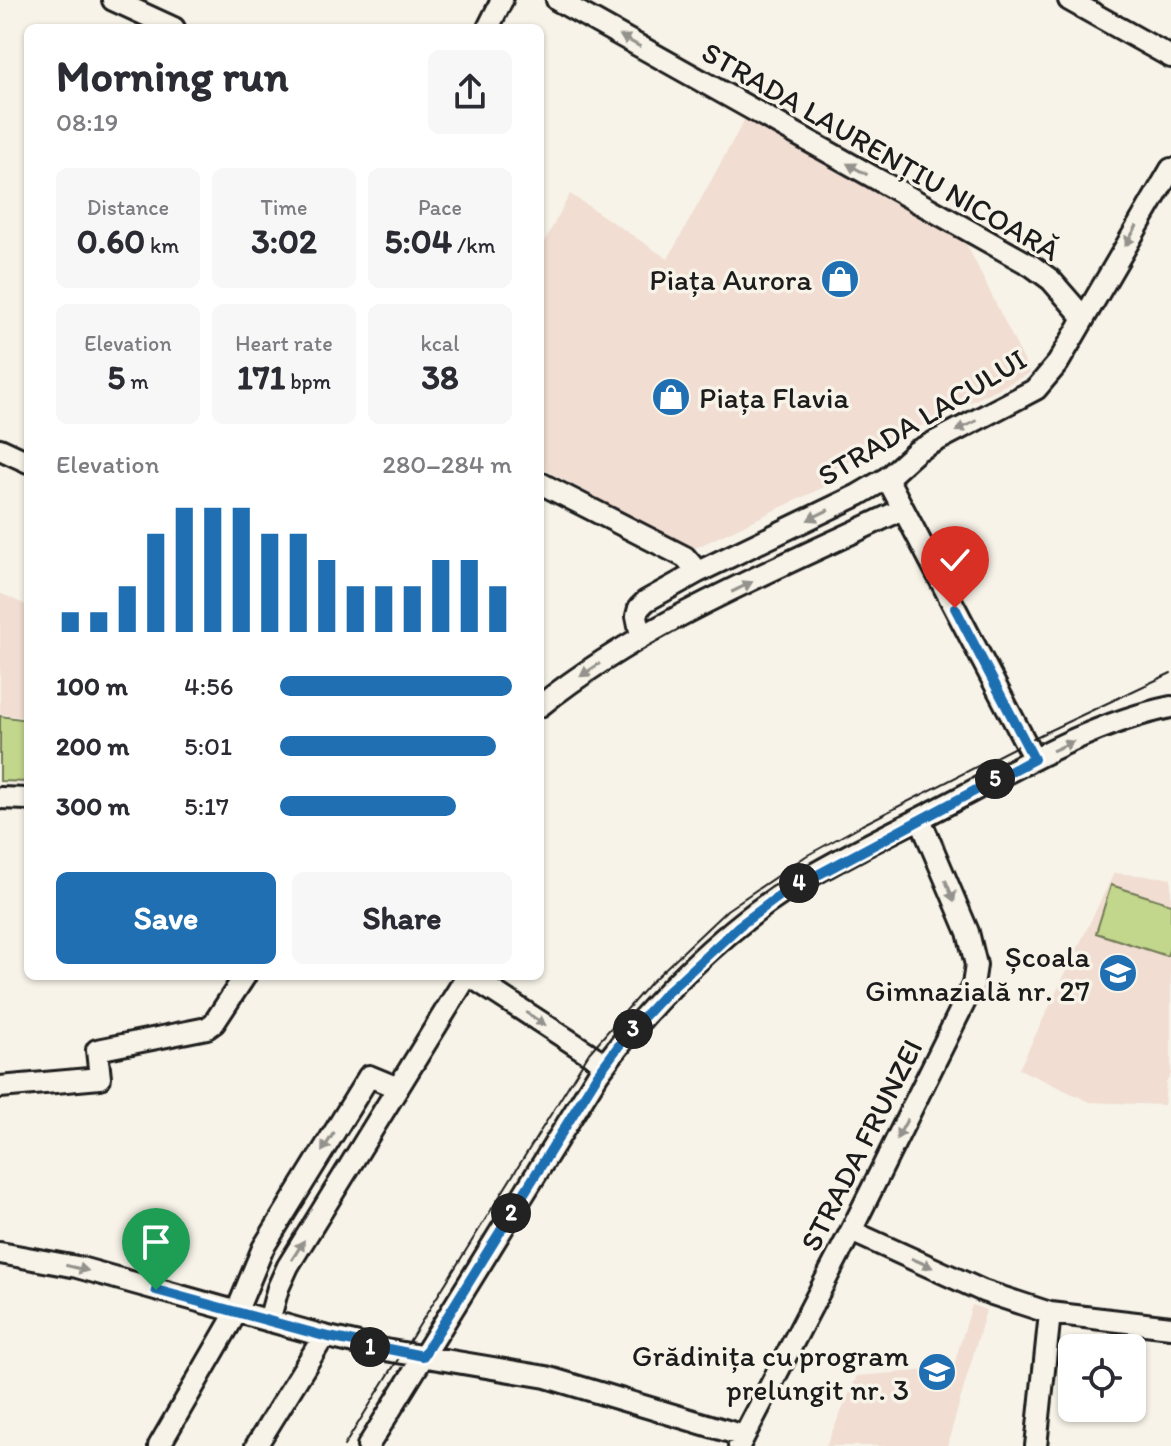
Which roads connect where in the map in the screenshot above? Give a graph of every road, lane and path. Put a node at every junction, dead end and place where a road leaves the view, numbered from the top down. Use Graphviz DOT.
graph roads {
  1 [pos="113,0"];
  2 [pos="502,0"];
  3 [pos="557,0"];
  4 [pos="1069,0"];
  5 [pos="165,24"];
  6 [pos="490,24"];
  7 [pos="1171,57"];
  8 [pos="1171,169"];
  9 [pos="1084,318"];
  10 [pos="0,449"];
  11 [pos="24,460"];
  12 [pos="887,478"];
  13 [pos="544,485"];
  14 [pos="903,509"];
  15 [pos="698,572"];
  16 [pos="641,636"];
  17 [pos="544,703"];
  18 [pos="1171,707"];
  19 [pos="1034,759"];
  20 [pos="0,798"];
  21 [pos="24,799"];
  22 [pos="920,819"];
  23 [pos="242,980"];
  24 [pos="466,980"];
  25 [pos="474,980"];
  26 [pos="605,1064"];
  27 [pos="0,1087"];
  28 [pos="398,1088"];
  29 [pos="851,1231"];
  30 [pos="0,1253"];
  31 [pos="236,1313"];
  32 [pos="1050,1313"];
  33 [pos="269,1321"];
  34 [pos="1171,1327"];
  35 [pos="324,1336"];
  36 [pos="423,1356"];
  37 [pos="742,1441"];
  38 [pos="159,1446"];
  39 [pos="256,1446"];
  40 [pos="368,1446"];
  41 [pos="1036,1446"];
  1 -- 5 [label="street"];
  2 -- 6 [label="street"];
  9 -- 3 [label="street, STRADA LAURENȚIU NICOARĂ, one-way"];
  4 -- 7 [label="street"];
  8 -- 9 [label="street, STRADA LACULUI, one-way"];
  9 -- 12 [label="street, STRADA LACULUI, one-way"];
  10 -- 11 [label="street"];
  12 -- 14 [label="street"];
  12 -- 15 [label="street, STRADA LACULUI, one-way"];
  13 -- 15 [label="street"];
  16 -- 14 [label="street, one-way"];
  14 -- 19 [label="street"];
  15 -- 16 [label="street, STRADA LACULUI"];
  16 -- 17 [label="street, one-way"];
  19 -- 18 [label="street, one-way"];
  19 -- 22 [label="street"];
  20 -- 21 [label="street"];
  22 -- 26 [label="street"];
  22 -- 29 [label="street, STRADA FRUNZEI, one-way"];
  23 -- 27 [label="street"];
  24 -- 28 [label="street"];
  25 -- 26 [label="street, one-way"];
  26 -- 36 [label="street"];
  28 -- 31 [label="street, one-way"];
  33 -- 28 [label="street, one-way"];
  29 -- 32 [label="street, one-way"];
  29 -- 37 [label="street, STRADA FRUNZEI"];
  30 -- 31 [label="street, one-way"];
  31 -- 33 [label="street"];
  31 -- 38 [label="street"];
  32 -- 34 [label="street"];
  32 -- 41 [label="street"];
  33 -- 35 [label="street"];
  35 -- 36 [label="street"];
  35 -- 39 [label="street"];
  36 -- 37 [label="street"];
  36 -- 40 [label="street"];
}
